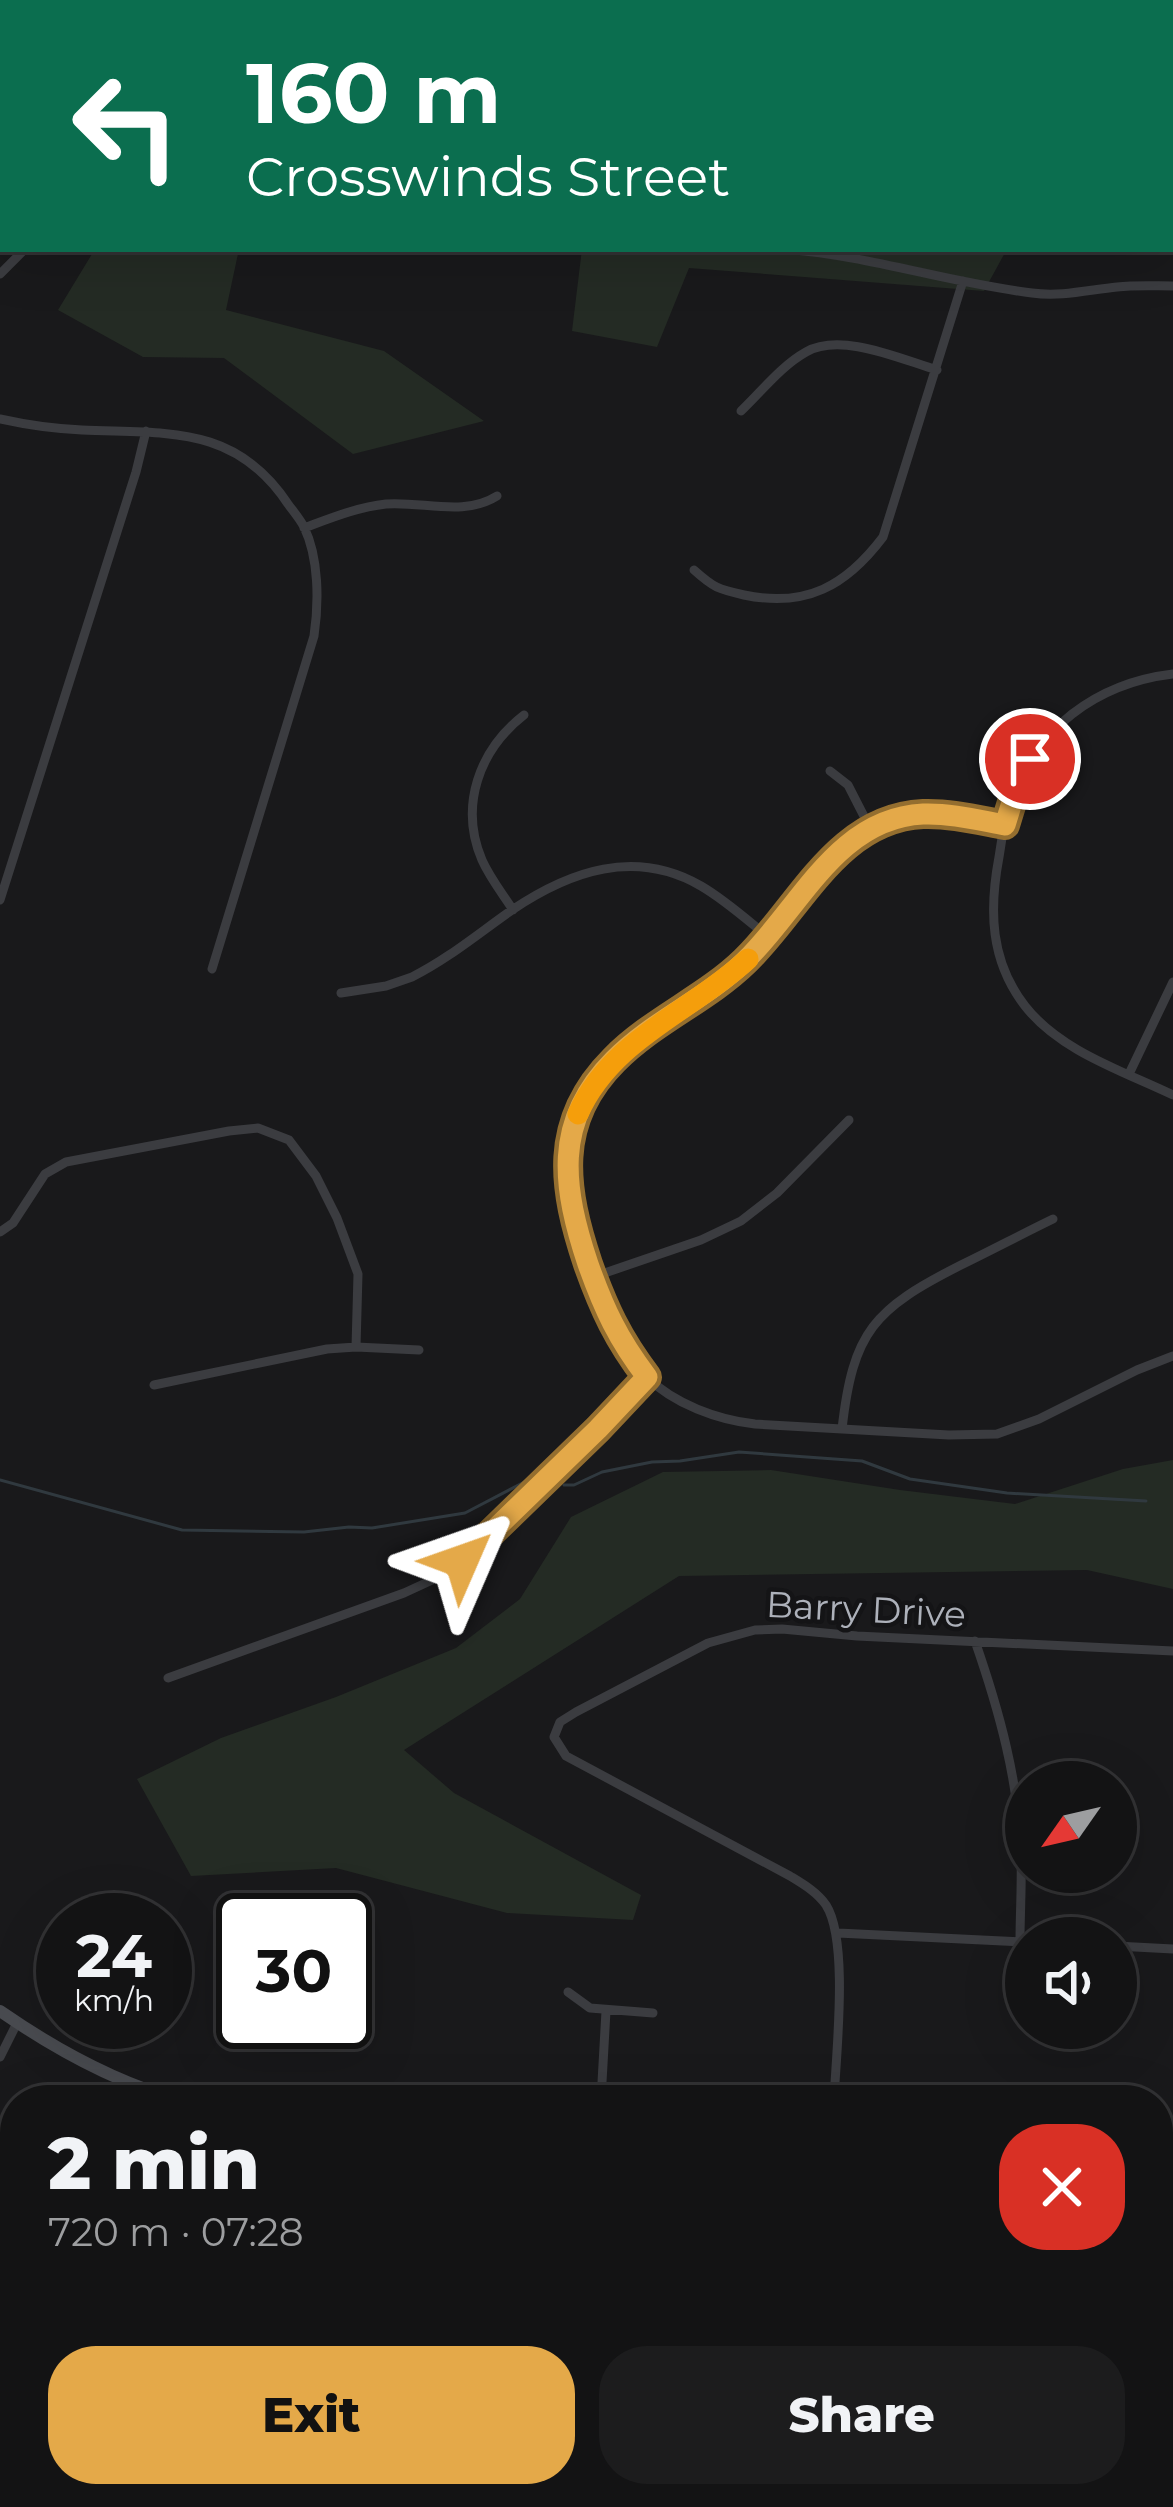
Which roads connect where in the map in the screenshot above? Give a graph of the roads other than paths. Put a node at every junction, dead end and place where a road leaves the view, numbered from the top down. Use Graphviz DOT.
graph roads {
  1 [pos="22,252"];
  2 [pos="814,252"];
  3 [pos="0,274"];
  4 [pos="963,281"];
  5 [pos="1173,286"];
  6 [pos="937,370"];
  7 [pos="741,411"];
  8 [pos="0,419"];
  9 [pos="146,431"];
  10 [pos="497,496"];
  11 [pos="304,528"];
  12 [pos="694,570"];
  13 [pos="1173,674"];
  14 [pos="524,715"];
  15 [pos="830,771"];
  16 [pos="1005,825"];
  17 [pos="869,828"];
  18 [pos="0,900"];
  19 [pos="513,910"];
  20 [pos="767,936"];
  21 [pos="212,969"];
  22 [pos="1173,982"];
  23 [pos="340,993"];
  24 [pos="1129,1074"];
  25 [pos="1173,1095"];
  26 [pos="849,1120"];
  27 [pos="1053,1219"];
  28 [pos="0,1232"];
  29 [pos="593,1277"];
  30 [pos="356,1347"];
  31 [pos="419,1350"];
  32 [pos="1173,1356"];
  33 [pos="647,1377"];
  34 [pos="154,1385"];
  35 [pos="842,1429"];
  36 [pos="975,1641"];
  37 [pos="1173,1652"];
  38 [pos="168,1678"];
  39 [pos="1022,1917"];
  40 [pos="838,1934"];
  41 [pos="1005,1941"];
  42 [pos="1137,1947"];
  43 [pos="1173,1949"];
  44 [pos="568,1992"];
  45 [pos="0,2011"];
  46 [pos="606,2011"];
  47 [pos="653,2013"];
  48 [pos="17,2023"];
  49 [pos="0,2057"];
  50 [pos="134,2085"];
  51 [pos="602,2085"];
  52 [pos="834,2085"];
  1 -- 3 [label="street"];
  2 -- 4 [label="street"];
  4 -- 5 [label="street"];
  4 -- 6 [label="street"];
  6 -- 7 [label="street"];
  6 -- 12 [label="street"];
  8 -- 9 [label="street"];
  9 -- 11 [label="street"];
  9 -- 18 [label="street"];
  10 -- 11 [label="street"];
  11 -- 21 [label="street"];
  13 -- 16 [label="street"];
  14 -- 19 [label="street"];
  15 -- 17 [label="street"];
  16 -- 17 [label="street"];
  16 -- 24 [label="street"];
  17 -- 20 [label="street"];
  19 -- 20 [label="street"];
  19 -- 23 [label="street"];
  20 -- 29 [label="street"];
  22 -- 24 [label="street"];
  24 -- 25 [label="street"];
  26 -- 29 [label="street"];
  27 -- 35 [label="street"];
  28 -- 30 [label="street"];
  29 -- 33 [label="street"];
  30 -- 31 [label="street"];
  30 -- 34 [label="street"];
  32 -- 35 [label="street"];
  33 -- 35 [label="street"];
  33 -- 38 [label="street"];
  36 -- 37 [label="street, Barry Drive"];
  36 -- 39 [label="street"];
  36 -- 40 [label="street, Barry Drive"];
  40 -- 41 [label="street"];
  40 -- 52 [label="street"];
  42 -- 43 [label="street"];
  44 -- 46 [label="street"];
  45 -- 48 [label="main road"];
  46 -- 47 [label="street"];
  46 -- 51 [label="street"];
  48 -- 49 [label="street"];
  48 -- 50 [label="main road"];
}
